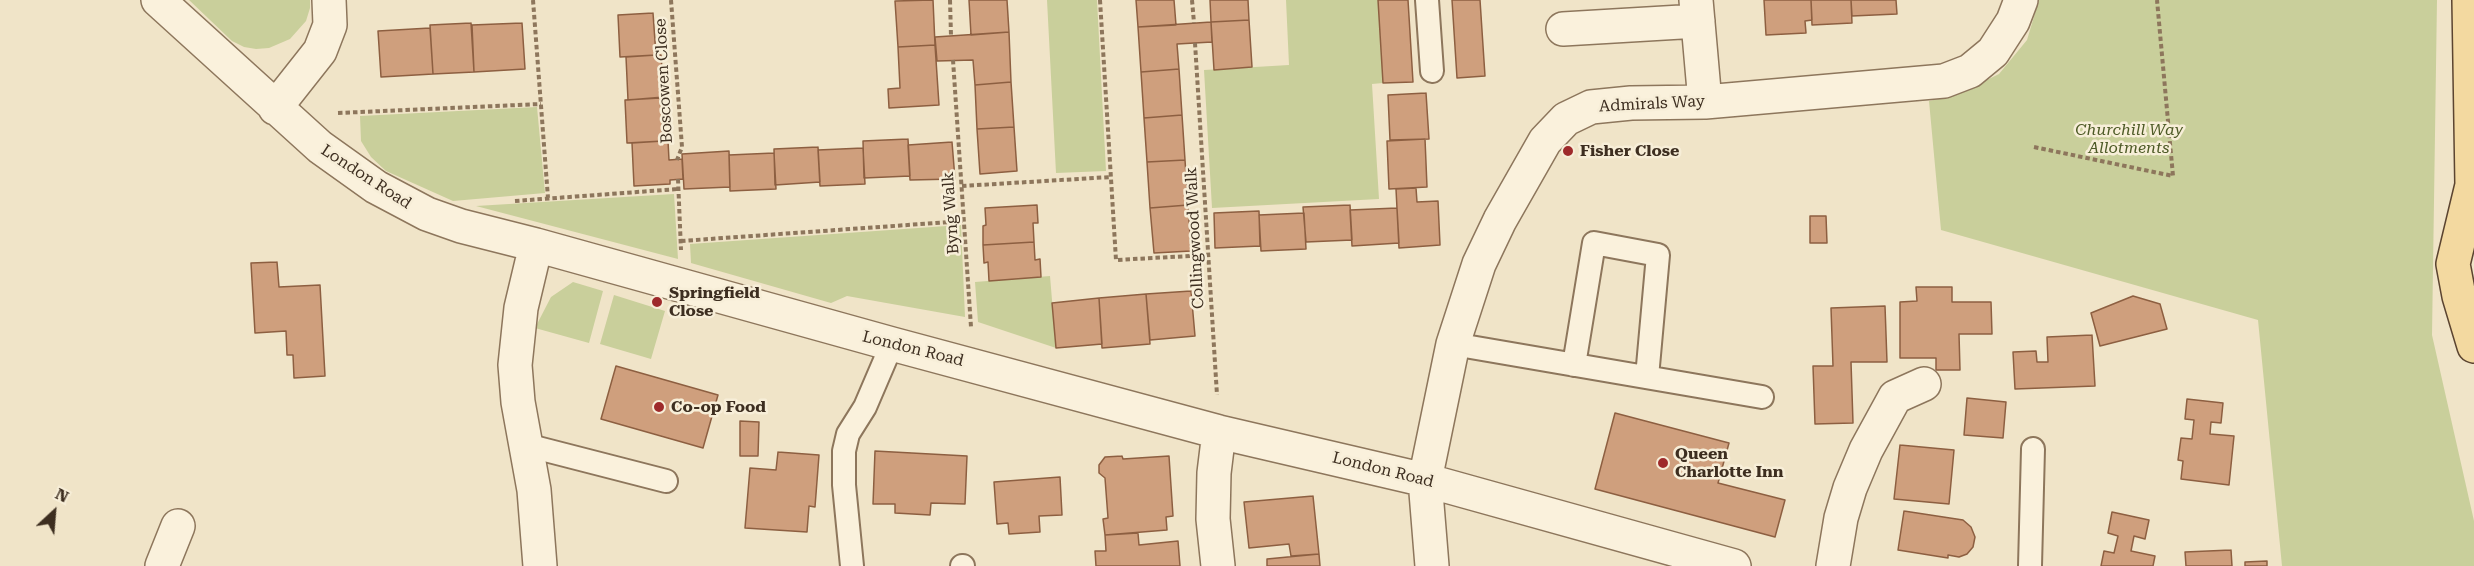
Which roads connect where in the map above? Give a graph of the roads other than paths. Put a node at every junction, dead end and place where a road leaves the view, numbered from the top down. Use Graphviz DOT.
graph roads {
  1 [pos="158,0"];
  2 [pos="329,0"];
  3 [pos="1427,0"];
  4 [pos="2021,0"];
  5 [pos="2469,0"];
  6 [pos="1697,11"];
  7 [pos="1563,29"];
  8 [pos="1432,71"];
  9 [pos="1705,102"];
  10 [pos="280,112"];
  11 [pos="2473,188"];
  12 [pos="536,244"];
  13 [pos="892,344"];
  14 [pos="1453,344"];
  15 [pos="2474,346"];
  16 [pos="1574,365"];
  17 [pos="1647,377"];
  18 [pos="1924,384"];
  19 [pos="1762,397"];
  20 [pos="1219,432"];
  21 [pos="526,444"];
  22 [pos="2033,449"];
  23 [pos="1425,480"];
  24 [pos="666,481"];
  25 [pos="178,526"];
  26 [pos="162,566"];
  27 [pos="540,566"];
  28 [pos="852,566"];
  29 [pos="1218,566"];
  30 [pos="1432,566"];
  31 [pos="1734,566"];
  32 [pos="1833,566"];
  33 [pos="2030,566"];
  1 -- 10 [label="street, London Road"];
  2 -- 10 [label="street"];
  3 -- 8 [label="lane"];
  4 -- 9 [label="street, Admirals Way"];
  5 -- 11 [label="main road"];
  6 -- 7 [label="street"];
  6 -- 9 [label="street"];
  9 -- 14 [label="street, Admirals Way"];
  10 -- 12 [label="street, London Road"];
  11 -- 15 [label="main road"];
  12 -- 13 [label="street, London Road"];
  12 -- 21 [label="street"];
  13 -- 20 [label="street, London Road"];
  13 -- 28 [label="lane"];
  14 -- 16 [label="lane"];
  14 -- 23 [label="street, Admirals Way"];
  16 -- 17 [label="lane"];
  16 -- 17 [label="lane"];
  17 -- 19 [label="lane"];
  18 -- 32 [label="street"];
  20 -- 23 [label="street, London Road"];
  20 -- 29 [label="street"];
  21 -- 24 [label="lane"];
  21 -- 27 [label="street"];
  22 -- 33 [label="lane"];
  23 -- 30 [label="street, Admirals Way"];
  23 -- 31 [label="street, London Road"];
  25 -- 26 [label="street"];
}
